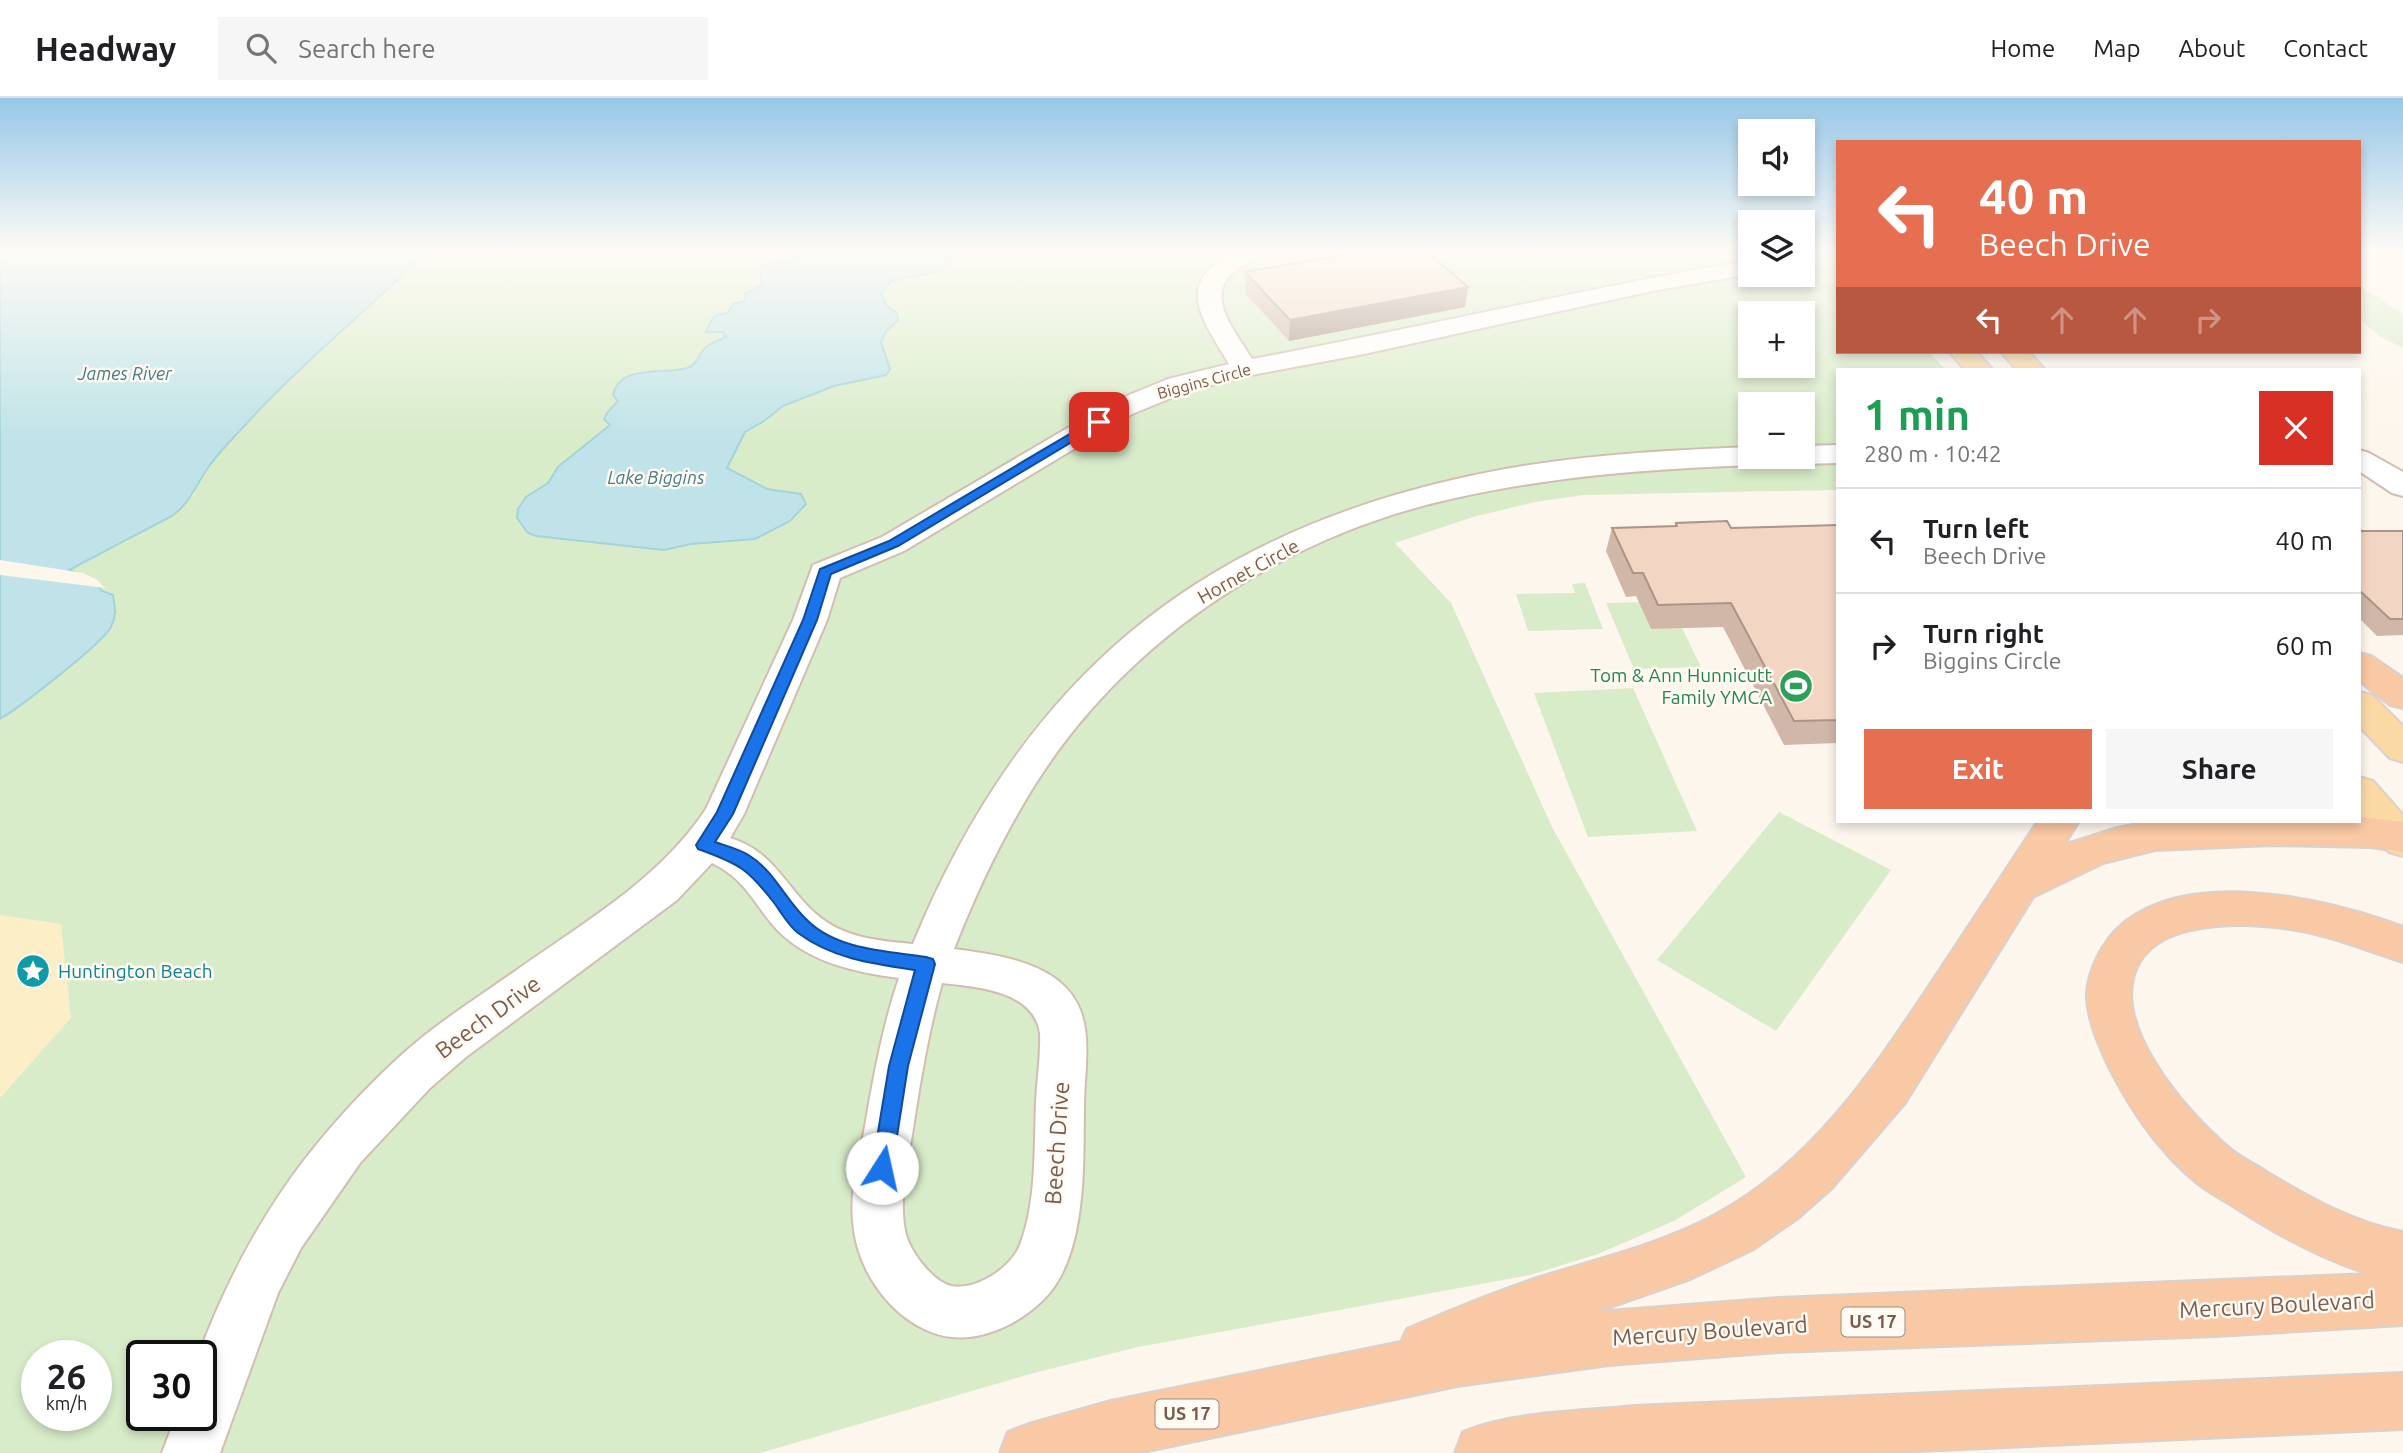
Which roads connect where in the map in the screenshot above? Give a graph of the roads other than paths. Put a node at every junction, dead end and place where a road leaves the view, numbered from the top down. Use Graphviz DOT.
graph roads {
  1 [pos="1212,313"];
  2 [pos="1516,313"];
  3 [pos="1965,354"];
  4 [pos="2016,354"];
  5 [pos="1245,368"];
  6 [pos="1978,368"];
  7 [pos="2030,368"];
  8 [pos="1836,454"];
  9 [pos="1815,455"];
  10 [pos="1738,457"];
  11 [pos="2361,460"];
  12 [pos="2403,487"];
  13 [pos="2361,665"];
  14 [pos="2403,696"];
  15 [pos="2361,706"];
  16 [pos="2403,749"];
  17 [pos="2361,793"];
  18 [pos="2058,823"];
  19 [pos="2401,837"];
  20 [pos="704,845"];
  21 [pos="2017,886"];
  22 [pos="2403,945"];
  23 [pos="926,964"];
  24 [pos="2403,1257"];
  25 [pos="2403,1299"];
  26 [pos="1346,1380"];
  27 [pos="2403,1401"];
  28 [pos="191,1453"];
  29 [pos="1029,1453"];
  30 [pos="1484,1453"];
  1 -- 5 [label="street"];
  2 -- 5 [label="street, Biggins Circle"];
  3 -- 6 [label="main road"];
  4 -- 7 [label="main road"];
  5 -- 20 [label="street, Biggins Circle"];
  8 -- 9 [label="street"];
  10 -- 23 [label="street, Hornet Circle"];
  11 -- 12 [label="street"];
  13 -- 14 [label="highway"];
  15 -- 16 [label="main road"];
  17 -- 19 [label="main road"];
  18 -- 21 [label="highway"];
  19 -- 21 [label="highway"];
  20 -- 23 [label="street, Beech Drive"];
  20 -- 28 [label="street, Beech Drive"];
  21 -- 26 [label="highway"];
  22 -- 24 [label="highway"];
  23 -- 23 [label="street, Beech Drive"];
  25 -- 26 [label="highway, Mercury Boulevard / US 17"];
  26 -- 29 [label="highway, Mercury Boulevard / US 17"];
  27 -- 30 [label="highway"];
}
